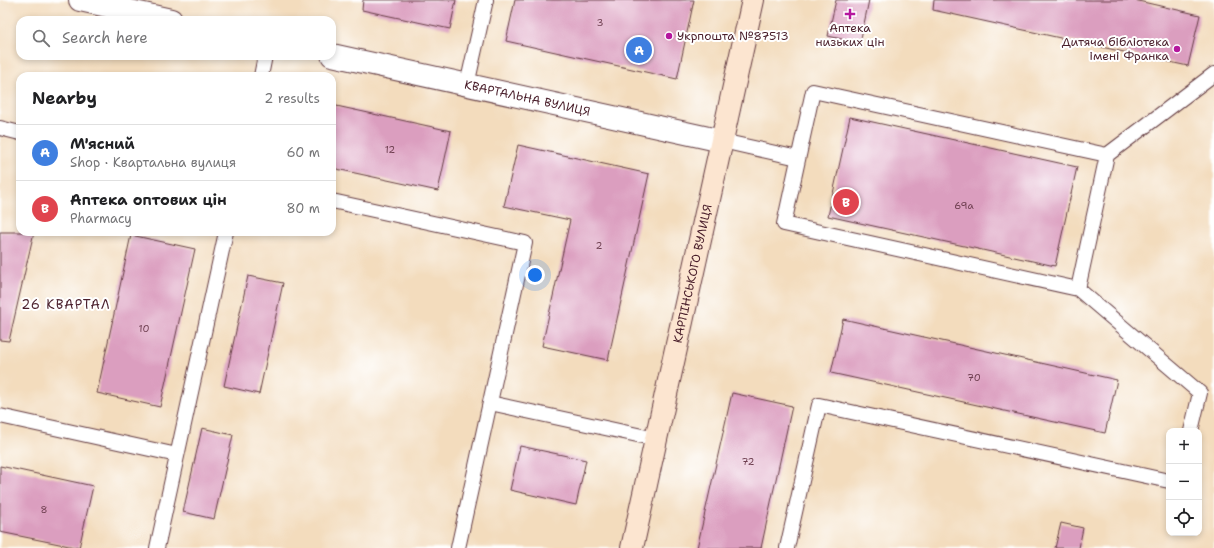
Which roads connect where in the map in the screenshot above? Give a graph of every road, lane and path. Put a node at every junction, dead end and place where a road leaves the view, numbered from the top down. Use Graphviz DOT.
graph roads {
  1 [pos="80,0"];
  2 [pos="486,0"];
  3 [pos="753,0"];
  4 [pos="153,16"];
  5 [pos="336,56"];
  6 [pos="264,60"];
  7 [pos="262,72"];
  8 [pos="1214,74"];
  9 [pos="467,85"];
  10 [pos="0,128"];
  11 [pos="16,132"];
  12 [pos="722,141"];
  13 [pos="1107,156"];
  14 [pos="798,158"];
  15 [pos="336,202"];
  16 [pos="225,236"];
  17 [pos="1078,289"];
  18 [pos="490,403"];
  19 [pos="0,416"];
  20 [pos="1192,428"];
  21 [pos="656,439"];
  22 [pos="177,455"];
  23 [pos="1166,481"];
  24 [pos="157,548"];
  25 [pos="458,548"];
  26 [pos="632,548"];
  27 [pos="787,548"];
  1 -- 4 [label="street"];
  2 -- 9 [label="lane"];
  3 -- 12 [label="street, КАРПІНСЬКОГО ВУЛИЦЯ"];
  5 -- 9 [label="street, КВАРТАЛЬНА ВУЛИЦЯ"];
  6 -- 7 [label="lane"];
  8 -- 13 [label="lane"];
  9 -- 12 [label="street, КВАРТАЛЬНА ВУЛИЦЯ"];
  10 -- 11 [label="lane"];
  12 -- 14 [label="lane"];
  12 -- 21 [label="street, КАРПІНСЬКОГО ВУЛИЦЯ"];
  13 -- 14 [label="lane"];
  13 -- 17 [label="lane"];
  14 -- 17 [label="lane"];
  15 -- 18 [label="lane"];
  16 -- 22 [label="lane"];
  17 -- 20 [label="lane"];
  18 -- 21 [label="lane"];
  18 -- 25 [label="lane"];
  19 -- 22 [label="lane"];
  21 -- 26 [label="street, КАРПІНСЬКОГО ВУЛИЦЯ"];
  22 -- 24 [label="lane"];
  23 -- 27 [label="lane"];
}
